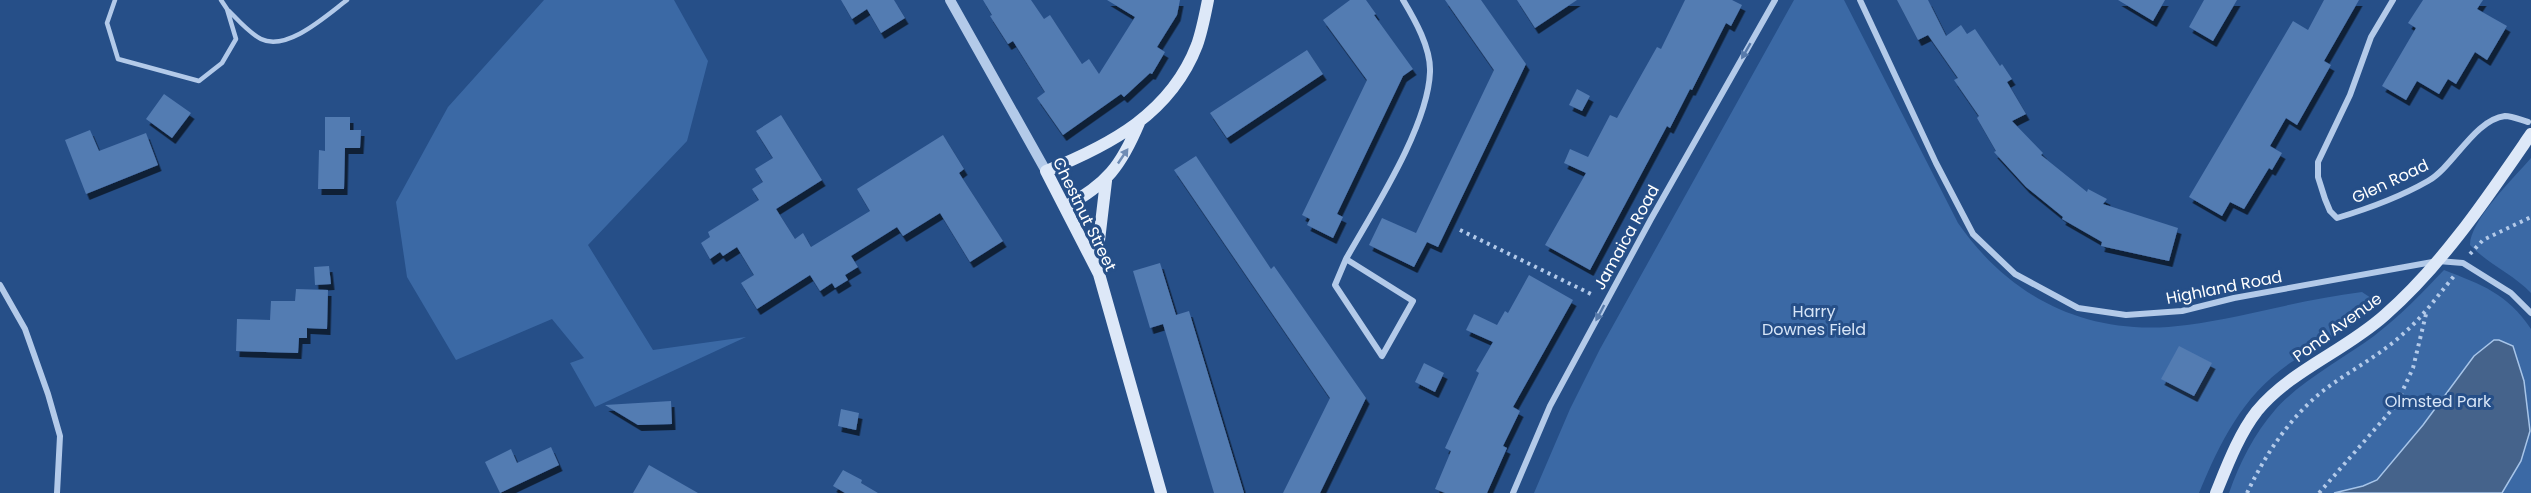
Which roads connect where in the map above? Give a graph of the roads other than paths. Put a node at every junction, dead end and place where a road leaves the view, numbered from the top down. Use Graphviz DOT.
graph roads {
  1 [pos="116,0"];
  2 [pos="221,0"];
  3 [pos="346,0"];
  4 [pos="950,0"];
  5 [pos="1208,0"];
  6 [pos="1403,0"];
  7 [pos="1775,0"];
  8 [pos="1860,0"];
  9 [pos="2393,0"];
  10 [pos="227,9"];
  11 [pos="1139,123"];
  12 [pos="2529,128"];
  13 [pos="1046,171"];
  14 [pos="1106,181"];
  15 [pos="1065,207"];
  16 [pos="1346,260"];
  17 [pos="2438,261"];
  18 [pos="1095,267"];
  19 [pos="0,285"];
  20 [pos="2531,313"];
  21 [pos="57,493"];
  22 [pos="1161,493"];
  23 [pos="1513,493"];
  24 [pos="2216,493"];
  1 -- 10 [label="lane"];
  2 -- 10 [label="lane"];
  3 -- 10 [label="lane"];
  4 -- 13 [label="street, Chestnut Street"];
  5 -- 11 [label="main road"];
  6 -- 16 [label="street"];
  7 -- 23 [label="street, Jamaica Road, one-way"];
  8 -- 17 [label="street, Highland Road"];
  9 -- 12 [label="street, Glen Road"];
  11 -- 13 [label="main road"];
  14 -- 11 [label="main road, one-way"];
  12 -- 17 [label="main road, Pond Avenue"];
  13 -- 15 [label="main road, Chestnut Street"];
  14 -- 15 [label="main road"];
  14 -- 18 [label="main road"];
  15 -- 18 [label="main road, Chestnut Street"];
  16 -- 16 [label="street"];
  17 -- 20 [label="street, Highland Road"];
  17 -- 24 [label="main road, Pond Avenue"];
  18 -- 22 [label="main road, Chestnut Street"];
  19 -- 21 [label="street"];
}
